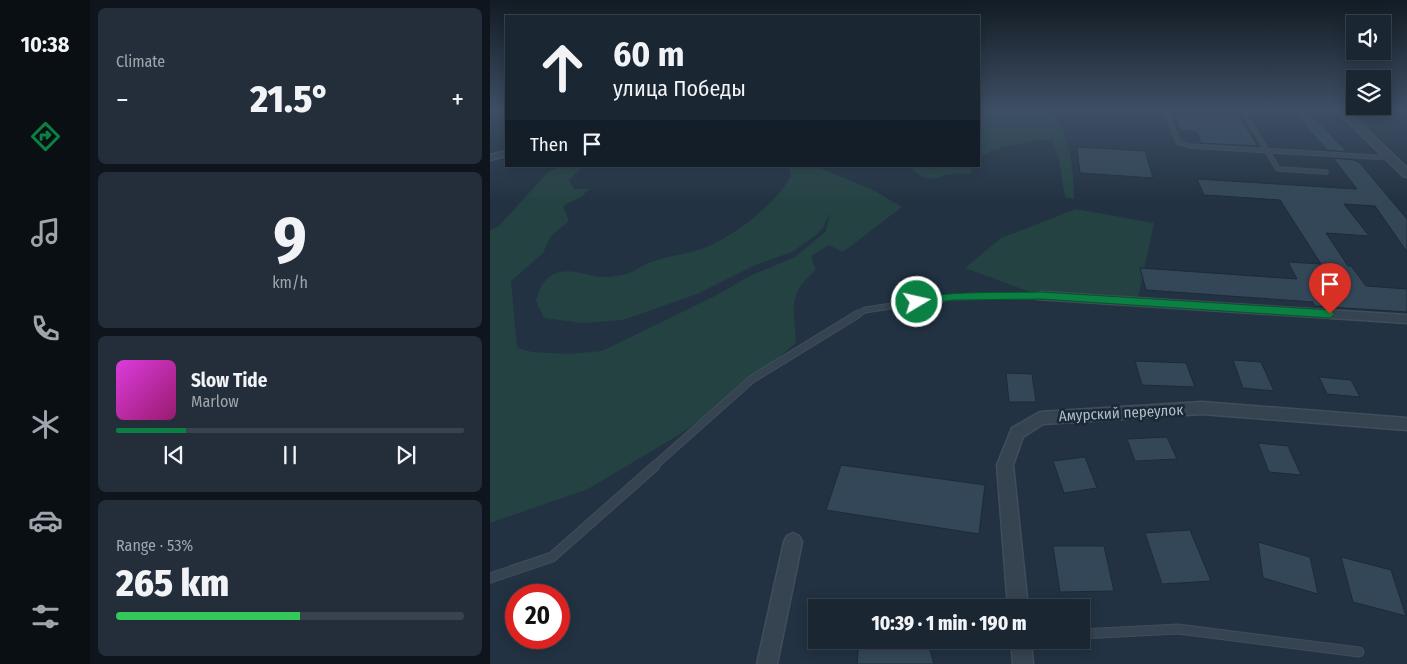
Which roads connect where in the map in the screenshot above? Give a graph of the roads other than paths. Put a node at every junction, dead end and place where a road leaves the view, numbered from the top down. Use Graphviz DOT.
graph roads {
  1 [pos="1178,141"];
  2 [pos="1262,141"];
  3 [pos="1374,141"];
  4 [pos="1268,151"];
  5 [pos="505,153"];
  6 [pos="490,158"];
  7 [pos="1392,158"];
  8 [pos="1405,171"];
  9 [pos="1326,172"];
  10 [pos="1041,296"];
  11 [pos="1407,319"];
  12 [pos="1407,424"];
  13 [pos="793,542"];
  14 [pos="490,578"];
  15 [pos="1017,599"];
  16 [pos="1090,634"];
  17 [pos="1022,649"];
  18 [pos="1360,652"];
  19 [pos="767,664"];
  20 [pos="1023,664"];
  1 -- 4 [label="lane"];
  2 -- 4 [label="lane"];
  3 -- 7 [label="street"];
  4 -- 7 [label="lane"];
  4 -- 9 [label="lane"];
  5 -- 6 [label="street"];
  7 -- 8 [label="street"];
  10 -- 11 [label="street"];
  10 -- 14 [label="lane"];
  12 -- 15 [label="street, Амурский переулок"];
  13 -- 19 [label="street"];
  16 -- 18 [label="lane"];
  17 -- 20 [label="street"];
}
